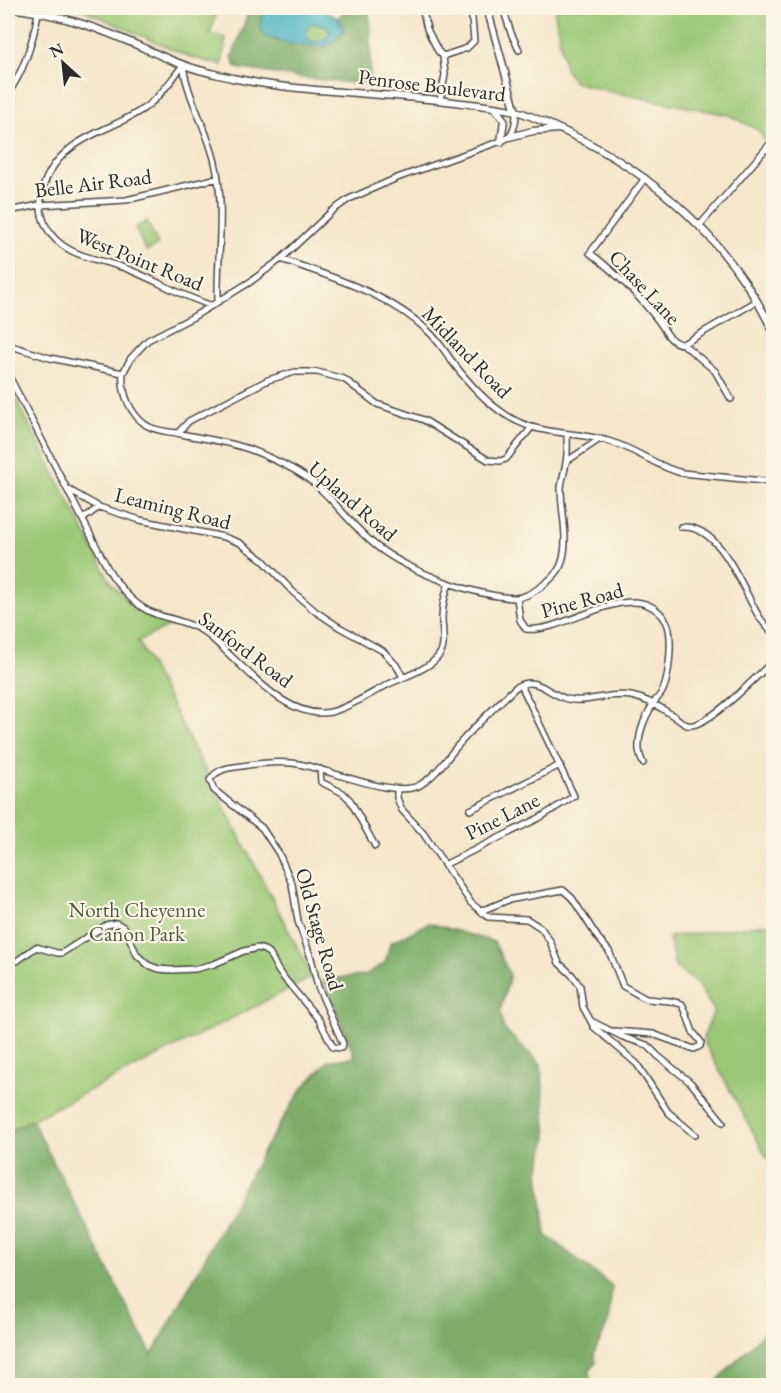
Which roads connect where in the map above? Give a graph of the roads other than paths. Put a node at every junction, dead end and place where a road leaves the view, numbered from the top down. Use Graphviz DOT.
graph roads {
  1 [pos="8,8"];
  2 [pos="422,8"];
  3 [pos="471,8"];
  4 [pos="487,8"];
  5 [pos="503,8"];
  6 [pos="38,13"];
  7 [pos="519,50"];
  8 [pos="443,56"];
  9 [pos="183,65"];
  10 [pos="8,93"];
  11 [pos="440,100"];
  12 [pos="495,108"];
  13 [pos="516,111"];
  14 [pos="560,129"];
  15 [pos="509,138"];
  16 [pos="501,142"];
  17 [pos="770,144"];
  18 [pos="218,178"];
  19 [pos="645,178"];
  20 [pos="40,205"];
  21 [pos="8,211"];
  22 [pos="700,225"];
  23 [pos="281,259"];
  24 [pos="757,301"];
  25 [pos="218,302"];
  26 [pos="210,305"];
  27 [pos="774,333"];
  28 [pos="683,344"];
  29 [pos="8,345"];
  30 [pos="123,373"];
  31 [pos="8,374"];
  32 [pos="731,399"];
  33 [pos="531,428"];
  34 [pos="177,433"];
  35 [pos="567,434"];
  36 [pos="600,439"];
  37 [pos="567,461"];
  38 [pos="774,482"];
  39 [pos="68,489"];
  40 [pos="99,507"];
  41 [pos="82,519"];
  42 [pos="681,527"];
  43 [pos="449,583"];
  44 [pos="517,598"];
  45 [pos="774,634"];
  46 [pos="774,660"];
  47 [pos="403,677"];
  48 [pos="521,685"];
  49 [pos="654,703"];
  50 [pos="643,763"];
  51 [pos="560,765"];
  52 [pos="320,769"];
  53 [pos="397,789"];
  54 [pos="470,810"];
  55 [pos="375,846"];
  56 [pos="444,865"];
  57 [pos="477,910"];
  58 [pos="8,963"];
  59 [pos="590,1020"];
  60 [pos="614,1031"];
  61 [pos="723,1122"];
  62 [pos="695,1135"];
  1 -- 6 [label="street, Penrose Boulevard"];
  2 -- 8 [label="street"];
  3 -- 8 [label="street"];
  4 -- 13 [label="street"];
  5 -- 7 [label="street"];
  6 -- 9 [label="street, Penrose Boulevard"];
  6 -- 10 [label="street"];
  8 -- 11 [label="street"];
  9 -- 11 [label="street, Penrose Boulevard"];
  9 -- 18 [label="street"];
  9 -- 20 [label="street"];
  11 -- 12 [label="street, Penrose Boulevard"];
  12 -- 13 [label="street, Penrose Boulevard"];
  12 -- 16 [label="street"];
  13 -- 14 [label="street, Penrose Boulevard"];
  13 -- 15 [label="street"];
  14 -- 15 [label="street"];
  14 -- 19 [label="street, Penrose Boulevard"];
  15 -- 16 [label="street"];
  16 -- 23 [label="street"];
  17 -- 22 [label="street"];
  18 -- 20 [label="street, Belle Air Road"];
  18 -- 25 [label="street"];
  19 -- 22 [label="street, Penrose Boulevard"];
  19 -- 28 [label="street, Chase Lane"];
  20 -- 21 [label="street, Belle Air Road"];
  20 -- 26 [label="street, West Point Road"];
  22 -- 24 [label="street, Penrose Boulevard"];
  23 -- 25 [label="street"];
  23 -- 33 [label="street, Midland Road"];
  24 -- 27 [label="street, Penrose Boulevard"];
  24 -- 28 [label="street, Chase Lane"];
  25 -- 26 [label="street"];
  26 -- 30 [label="street"];
  28 -- 32 [label="street"];
  29 -- 30 [label="street"];
  30 -- 34 [label="street, Upland Road"];
  31 -- 39 [label="street, Sanford Road"];
  33 -- 34 [label="street"];
  33 -- 35 [label="street, Midland Road"];
  34 -- 43 [label="street, Upland Road"];
  35 -- 36 [label="street, Midland Road"];
  35 -- 37 [label="street"];
  36 -- 37 [label="street"];
  36 -- 38 [label="street, Midland Road"];
  37 -- 44 [label="street"];
  39 -- 40 [label="street, Leaming Road"];
  39 -- 41 [label="street, Sanford Road"];
  40 -- 41 [label="street, Leaming Road"];
  40 -- 47 [label="street, Leaming Road"];
  41 -- 47 [label="street, Sanford Road"];
  42 -- 45 [label="street"];
  43 -- 44 [label="street, Upland Road"];
  43 -- 47 [label="street, Sanford Road"];
  44 -- 49 [label="street, Pine Road"];
  46 -- 49 [label="street"];
  48 -- 49 [label="street"];
  48 -- 51 [label="street"];
  48 -- 53 [label="street, Old Stage Road"];
  49 -- 50 [label="street, Pine Road"];
  51 -- 54 [label="street"];
  51 -- 56 [label="street, Pine Lane"];
  52 -- 53 [label="street, Old Stage Road"];
  52 -- 55 [label="street"];
  52 -- 58 [label="street, Old Stage Road"];
  53 -- 56 [label="street"];
  56 -- 57 [label="street"];
  57 -- 59 [label="street"];
  57 -- 60 [label="street"];
  59 -- 60 [label="street"];
  59 -- 62 [label="street"];
  60 -- 61 [label="street"];
}
